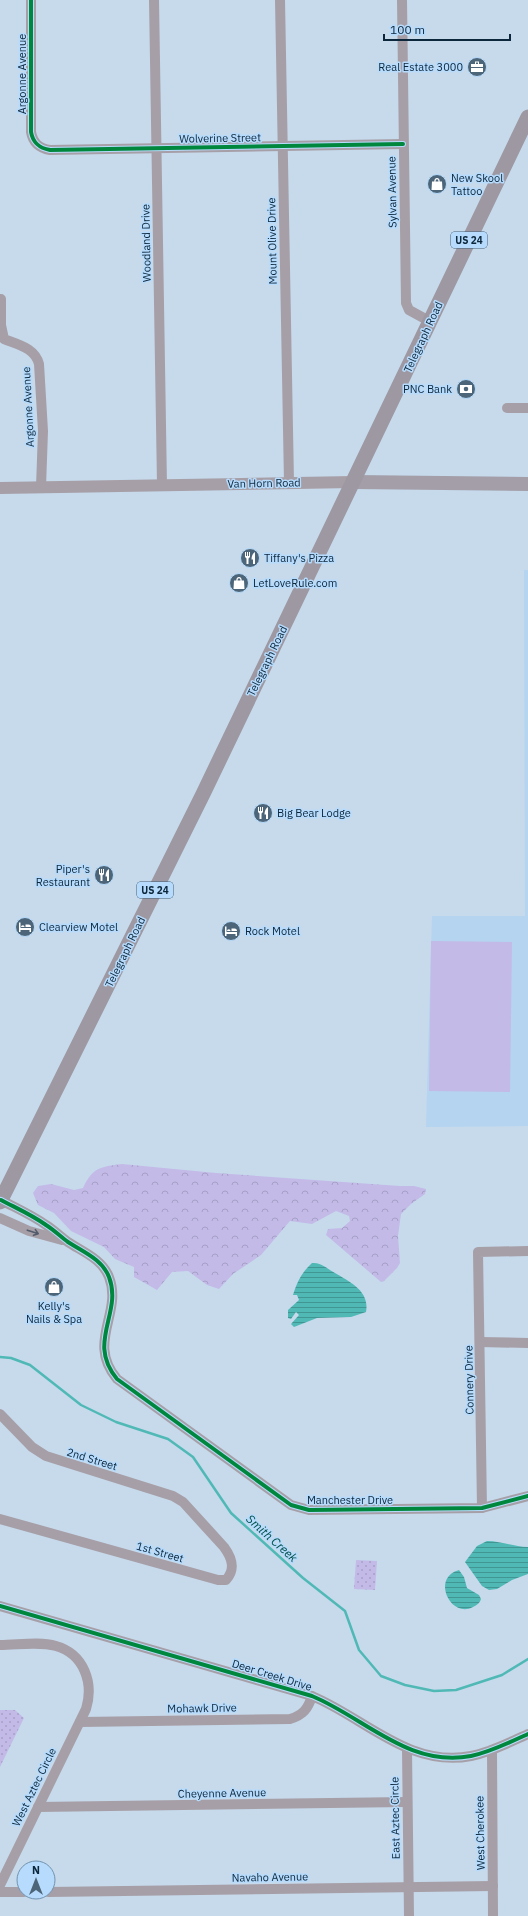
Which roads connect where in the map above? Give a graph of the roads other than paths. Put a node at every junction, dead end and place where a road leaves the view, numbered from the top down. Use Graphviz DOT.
graph roads {
  1 [pos="30,0"];
  2 [pos="154,0"];
  3 [pos="280,0"];
  4 [pos="402,0"];
  5 [pos="528,117"];
  6 [pos="403,144"];
  7 [pos="38,145"];
  8 [pos="283,146"];
  9 [pos="157,148"];
  10 [pos="1,299"];
  11 [pos="430,322"];
  12 [pos="507,408"];
  13 [pos="528,408"];
  14 [pos="289,482"];
  15 [pos="353,482"];
  16 [pos="528,484"];
  17 [pos="162,485"];
  18 [pos="41,487"];
  19 [pos="0,488"];
  20 [pos="0,1201"];
  21 [pos="0,1218"];
  22 [pos="68,1242"];
  23 [pos="528,1251"];
  24 [pos="480,1342"];
  25 [pos="528,1343"];
  26 [pos="0,1414"];
  27 [pos="528,1496"];
  28 [pos="188,1508"];
  29 [pos="482,1508"];
  30 [pos="0,1519"];
  31 [pos="0,1606"];
  32 [pos="0,1645"];
  33 [pos="312,1696"];
  34 [pos="80,1722"];
  35 [pos="528,1734"];
  36 [pos="407,1749"];
  37 [pos="492,1750"];
  38 [pos="407,1802"];
  39 [pos="38,1807"];
  40 [pos="0,1885"];
  41 [pos="493,1886"];
  42 [pos="408,1887"];
  43 [pos="0,1892"];
  44 [pos="16,1892"];
  45 [pos="56,1892"];
  46 [pos="409,1916"];
  47 [pos="493,1916"];
  1 -- 7 [label="street, Argonne Avenue"];
  2 -- 9 [label="street, Woodland Drive"];
  3 -- 8 [label="street, Mount Olive Drive"];
  4 -- 6 [label="street, Sylvan Avenue"];
  5 -- 11 [label="main road, Telegraph Road / US 24"];
  6 -- 8 [label="street, Wolverine Street"];
  6 -- 11 [label="street, Sylvan Avenue"];
  7 -- 9 [label="street, Wolverine Street"];
  8 -- 9 [label="street, Wolverine Street"];
  8 -- 14 [label="street, Mount Olive Drive"];
  9 -- 17 [label="street, Woodland Drive"];
  10 -- 18 [label="street, Argonne Avenue"];
  11 -- 15 [label="main road, Telegraph Road / US 24"];
  12 -- 13 [label="street"];
  14 -- 15 [label="street, Van Horn Road"];
  14 -- 17 [label="street, Van Horn Road"];
  15 -- 16 [label="main road, Van Horn Road"];
  15 -- 20 [label="main road, Telegraph Road / US 24"];
  17 -- 18 [label="street, Van Horn Road"];
  18 -- 19 [label="street, Van Horn Road"];
  20 -- 22 [label="street, Manchester Drive"];
  21 -- 22 [label="street, Manchester Drive, one-way"];
  22 -- 29 [label="street, Manchester Drive"];
  23 -- 24 [label="street, Connery Drive"];
  24 -- 25 [label="street"];
  24 -- 29 [label="street, Connery Drive"];
  26 -- 28 [label="street, 2nd Street"];
  27 -- 29 [label="street, Manchester Drive"];
  28 -- 30 [label="street, 1st Street"];
  31 -- 33 [label="street, Deer Creek Drive"];
  32 -- 34 [label="street, West Aztec Circle"];
  33 -- 34 [label="street, Mohawk Drive"];
  33 -- 36 [label="street, Deer Creek Drive"];
  34 -- 39 [label="street, West Aztec Circle"];
  35 -- 37 [label="street, Deer Creek Drive"];
  36 -- 37 [label="street, Deer Creek Drive"];
  36 -- 38 [label="street, East Aztec Circle"];
  37 -- 41 [label="street, West Cherokee"];
  38 -- 39 [label="street, Cheyenne Avenue"];
  38 -- 42 [label="street, East Aztec Circle"];
  39 -- 40 [label="street, West Aztec Circle"];
  41 -- 42 [label="street, Navaho Avenue"];
  41 -- 47 [label="street, West Cherokee"];
  42 -- 45 [label="street, Navaho Avenue"];
  42 -- 46 [label="street, East Aztec Circle"];
  43 -- 44 [label="street"];
}
